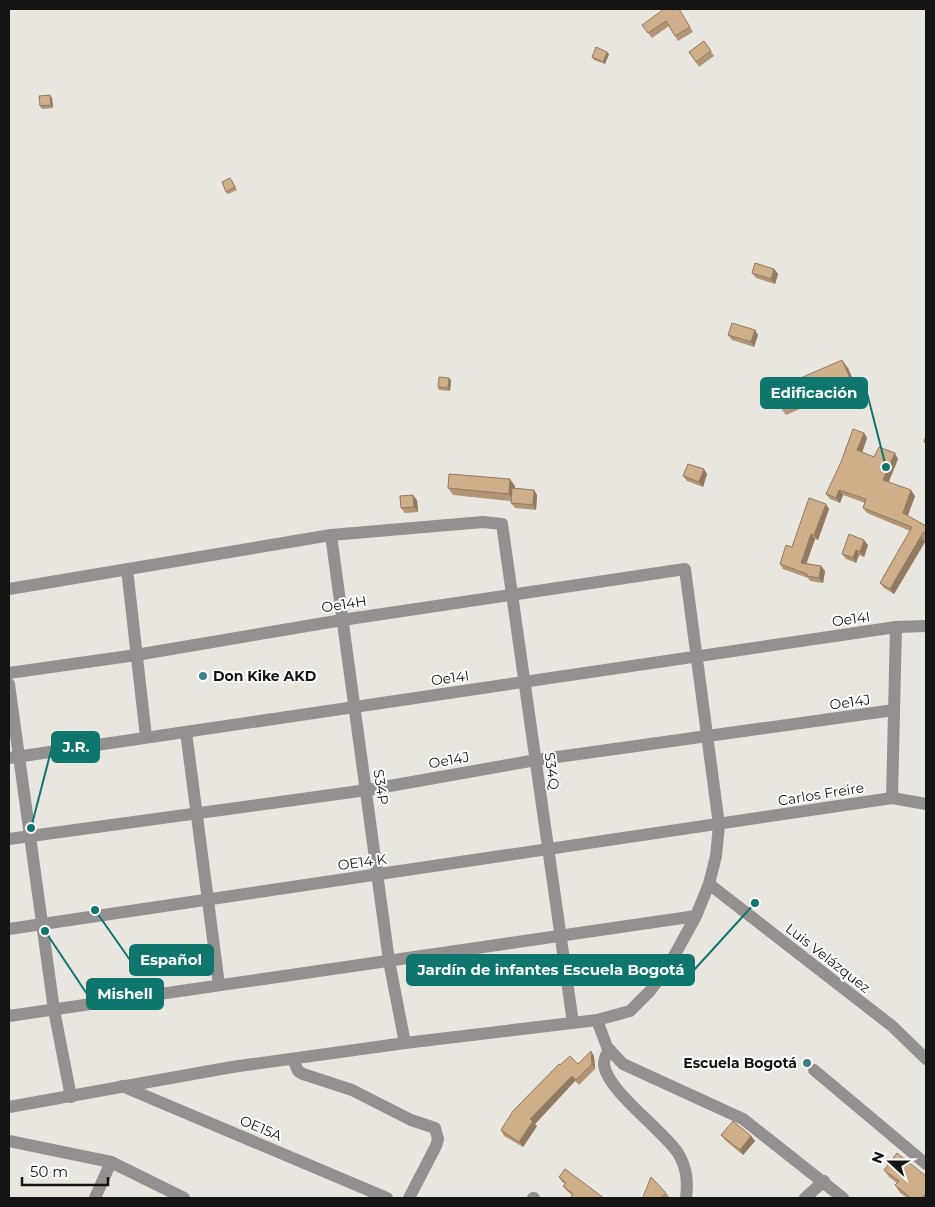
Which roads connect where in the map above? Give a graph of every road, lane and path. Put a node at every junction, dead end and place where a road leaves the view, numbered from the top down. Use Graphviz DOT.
graph roads {
  1 [pos="331,535"];
  2 [pos="127,569"];
  3 [pos="9,589"];
  4 [pos="512,594"];
  5 [pos="342,620"];
  6 [pos="926,626"];
  7 [pos="896,627"];
  8 [pos="136,655"];
  9 [pos="697,656"];
  10 [pos="9,674"];
  11 [pos="524,682"];
  12 [pos="9,684"];
  13 [pos="353,707"];
  14 [pos="894,710"];
  15 [pos="186,732"];
  16 [pos="146,737"];
  17 [pos="708,738"];
  18 [pos="14,757"];
  19 [pos="536,760"];
  20 [pos="367,790"];
  21 [pos="892,798"];
  22 [pos="926,804"];
  23 [pos="196,813"];
  24 [pos="720,825"];
  25 [pos="31,835"];
  26 [pos="9,839"];
  27 [pos="548,850"];
  28 [pos="378,875"];
  29 [pos="709,884"];
  30 [pos="208,900"];
  31 [pos="696,916"];
  32 [pos="44,924"];
  33 [pos="9,929"];
  34 [pos="561,935"];
  35 [pos="389,961"];
  36 [pos="219,985"];
  37 [pos="54,1010"];
  38 [pos="9,1016"];
  39 [pos="597,1020"];
  40 [pos="573,1023"];
  41 [pos="405,1043"];
  42 [pos="610,1050"];
  43 [pos="293,1059"];
  44 [pos="926,1059"];
  45 [pos="814,1070"];
  46 [pos="122,1086"];
  47 [pos="71,1097"];
  48 [pos="9,1107"];
  49 [pos="9,1141"];
  50 [pos="111,1162"];
  51 [pos="926,1164"];
  52 [pos="824,1181"];
  53 [pos="95,1198"];
  54 [pos="184,1198"];
  55 [pos="387,1198"];
  56 [pos="409,1198"];
  57 [pos="686,1198"];
  58 [pos="805,1198"];
  59 [pos="843,1198"];
  1 -- 2 [label="street"];
  1 -- 4 [label="street, S34Q"];
  1 -- 5 [label="street, S34P"];
  2 -- 3 [label="street"];
  2 -- 8 [label="street"];
  4 -- 5 [label="street, Oe14H"];
  4 -- 9 [label="street, Oe14H"];
  4 -- 11 [label="street, S34Q"];
  5 -- 8 [label="street, Oe14H"];
  5 -- 13 [label="street, S34P"];
  6 -- 7 [label="street, Oe14I"];
  7 -- 9 [label="street, Oe14I"];
  7 -- 14 [label="street"];
  8 -- 10 [label="street, Oe14H"];
  8 -- 16 [label="street"];
  9 -- 11 [label="street, Oe14I"];
  9 -- 17 [label="street"];
  11 -- 13 [label="street, Oe14I"];
  11 -- 19 [label="street, S34Q"];
  12 -- 18 [label="street"];
  13 -- 15 [label="street, Oe14I"];
  13 -- 20 [label="street, S34P"];
  14 -- 17 [label="street, Oe14J"];
  14 -- 21 [label="street"];
  15 -- 16 [label="street, Oe14I"];
  15 -- 23 [label="street"];
  16 -- 18 [label="street, Oe14I"];
  17 -- 19 [label="street, Oe14J"];
  17 -- 24 [label="street"];
  18 -- 25 [label="street"];
  19 -- 20 [label="street, Oe14J"];
  19 -- 27 [label="street, S34Q"];
  20 -- 23 [label="street, Oe14J"];
  20 -- 28 [label="street, S34P"];
  21 -- 22 [label="street, Carlos Freire"];
  21 -- 24 [label="street, Carlos Freire"];
  23 -- 25 [label="street, Oe14J"];
  23 -- 30 [label="street"];
  24 -- 27 [label="street, OE14 K"];
  24 -- 29 [label="street"];
  25 -- 26 [label="street, Oe14J"];
  25 -- 32 [label="street"];
  27 -- 28 [label="street, OE14 K"];
  27 -- 34 [label="street, S34Q"];
  28 -- 30 [label="street, OE14 K"];
  28 -- 35 [label="street, S34P"];
  29 -- 31 [label="street"];
  29 -- 44 [label="street, Luis Velázquez"];
  30 -- 32 [label="street, OE14 K"];
  30 -- 36 [label="street"];
  31 -- 34 [label="street"];
  31 -- 39 [label="street"];
  32 -- 33 [label="street, OE14 K"];
  32 -- 37 [label="street"];
  34 -- 35 [label="street"];
  34 -- 40 [label="street, S34Q"];
  35 -- 36 [label="street"];
  35 -- 41 [label="street, S34P"];
  36 -- 37 [label="street"];
  37 -- 38 [label="street"];
  37 -- 47 [label="street"];
  39 -- 40 [label="street"];
  39 -- 42 [label="street"];
  40 -- 41 [label="street"];
  41 -- 43 [label="street"];
  42 -- 52 [label="street"];
  42 -- 57 [label="street"];
  43 -- 46 [label="street"];
  43 -- 56 [label="street"];
  45 -- 51 [label="street"];
  46 -- 47 [label="street"];
  46 -- 55 [label="street, OE15A"];
  47 -- 48 [label="street"];
  49 -- 50 [label="street"];
  50 -- 53 [label="street"];
  50 -- 54 [label="street"];
  52 -- 58 [label="street"];
  52 -- 59 [label="street"];
}
